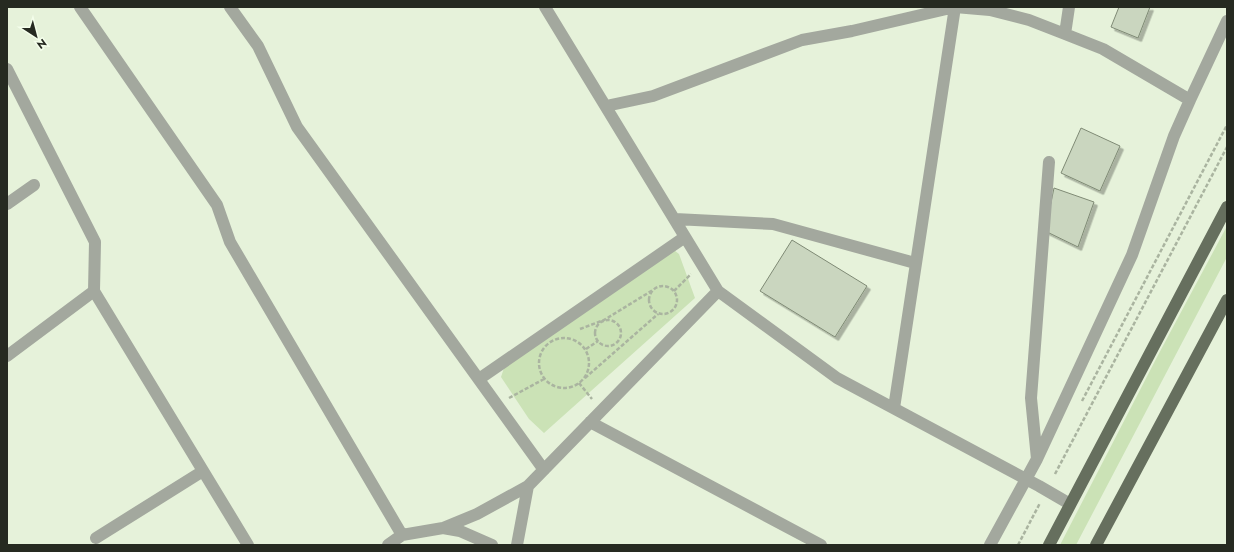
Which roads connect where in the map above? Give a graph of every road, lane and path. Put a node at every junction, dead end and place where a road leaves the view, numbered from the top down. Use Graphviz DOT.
graph roads {
  1 [pos="80,7"];
  2 [pos="230,7"];
  3 [pos="545,7"];
  4 [pos="955,7"];
  5 [pos="1069,7"];
  6 [pos="1227,21"];
  7 [pos="1065,34"];
  8 [pos="7,69"];
  9 [pos="1190,100"];
  10 [pos="606,106"];
  11 [pos="1227,125"];
  12 [pos="1227,147"];
  13 [pos="1049,162"];
  14 [pos="34,185"];
  15 [pos="7,204"];
  16 [pos="1227,207"];
  17 [pos="675,219"];
  18 [pos="685,236"];
  19 [pos="915,263"];
  20 [pos="702,264"];
  21 [pos="653,290"];
  22 [pos="94,291"];
  23 [pos="674,291"];
  24 [pos="718,291"];
  25 [pos="1227,300"];
  26 [pos="658,314"];
  27 [pos="604,320"];
  28 [pos="577,330"];
  29 [pos="570,333"];
  30 [pos="556,338"];
  31 [pos="598,341"];
  32 [pos="616,342"];
  33 [pos="619,348"];
  34 [pos="586,349"];
  35 [pos="7,356"];
  36 [pos="479,379"];
  37 [pos="544,379"];
  38 [pos="580,382"];
  39 [pos="497,405"];
  40 [pos="1080,406"];
  41 [pos="894,408"];
  42 [pos="601,411"];
  43 [pos="590,422"];
  44 [pos="1037,459"];
  45 [pos="544,470"];
  46 [pos="204,471"];
  47 [pos="1055,474"];
  48 [pos="1026,479"];
  49 [pos="528,486"];
  50 [pos="1040,502"];
  51 [pos="1070,504"];
  52 [pos="443,528"];
  53 [pos="402,535"];
  54 [pos="96,538"];
  55 [pos="248,545"];
  56 [pos="388,545"];
  57 [pos="492,545"];
  58 [pos="516,545"];
  59 [pos="821,545"];
  60 [pos="990,545"];
  61 [pos="1018,545"];
  62 [pos="1049,545"];
  63 [pos="1096,545"];
  1 -- 53 [label="street"];
  2 -- 36 [label="street"];
  3 -- 10 [label="street"];
  4 -- 7 [label="street"];
  4 -- 10 [label="street"];
  4 -- 19 [label="street"];
  5 -- 7 [label="street"];
  6 -- 9 [label="street"];
  7 -- 9 [label="street"];
  8 -- 22 [label="street"];
  9 -- 44 [label="street"];
  10 -- 17 [label="street"];
  11 -- 40 [label="path"];
  12 -- 47 [label="path"];
  13 -- 44 [label="street"];
  14 -- 15 [label="street"];
  16 -- 51 [label="main road"];
  17 -- 18 [label="street"];
  17 -- 19 [label="street"];
  18 -- 20 [label="street"];
  18 -- 36 [label="street"];
  19 -- 41 [label="street"];
  20 -- 23 [label="path"];
  20 -- 24 [label="street"];
  21 -- 23 [label="path"];
  21 -- 26 [label="path"];
  21 -- 27 [label="path"];
  22 -- 35 [label="street"];
  22 -- 46 [label="street"];
  23 -- 26 [label="path"];
  24 -- 41 [label="street"];
  24 -- 42 [label="street"];
  25 -- 63 [label="main road"];
  26 -- 33 [label="path"];
  27 -- 28 [label="path"];
  27 -- 31 [label="path"];
  27 -- 32 [label="path"];
  29 -- 30 [label="path"];
  30 -- 34 [label="path"];
  30 -- 37 [label="path"];
  31 -- 32 [label="path"];
  31 -- 34 [label="path"];
  32 -- 33 [label="path"];
  33 -- 38 [label="path"];
  34 -- 38 [label="path"];
  36 -- 39 [label="street"];
  37 -- 38 [label="path"];
  37 -- 39 [label="path"];
  38 -- 42 [label="path"];
  39 -- 45 [label="street"];
  41 -- 48 [label="street"];
  42 -- 43 [label="street"];
  43 -- 45 [label="street"];
  43 -- 59 [label="street"];
  44 -- 48 [label="street"];
  45 -- 49 [label="street"];
  46 -- 54 [label="street"];
  46 -- 55 [label="street"];
  48 -- 51 [label="street"];
  48 -- 60 [label="street"];
  49 -- 52 [label="street"];
  49 -- 58 [label="street"];
  50 -- 61 [label="path"];
  51 -- 62 [label="main road"];
  52 -- 53 [label="street"];
  52 -- 57 [label="street"];
  53 -- 56 [label="street"];
}
